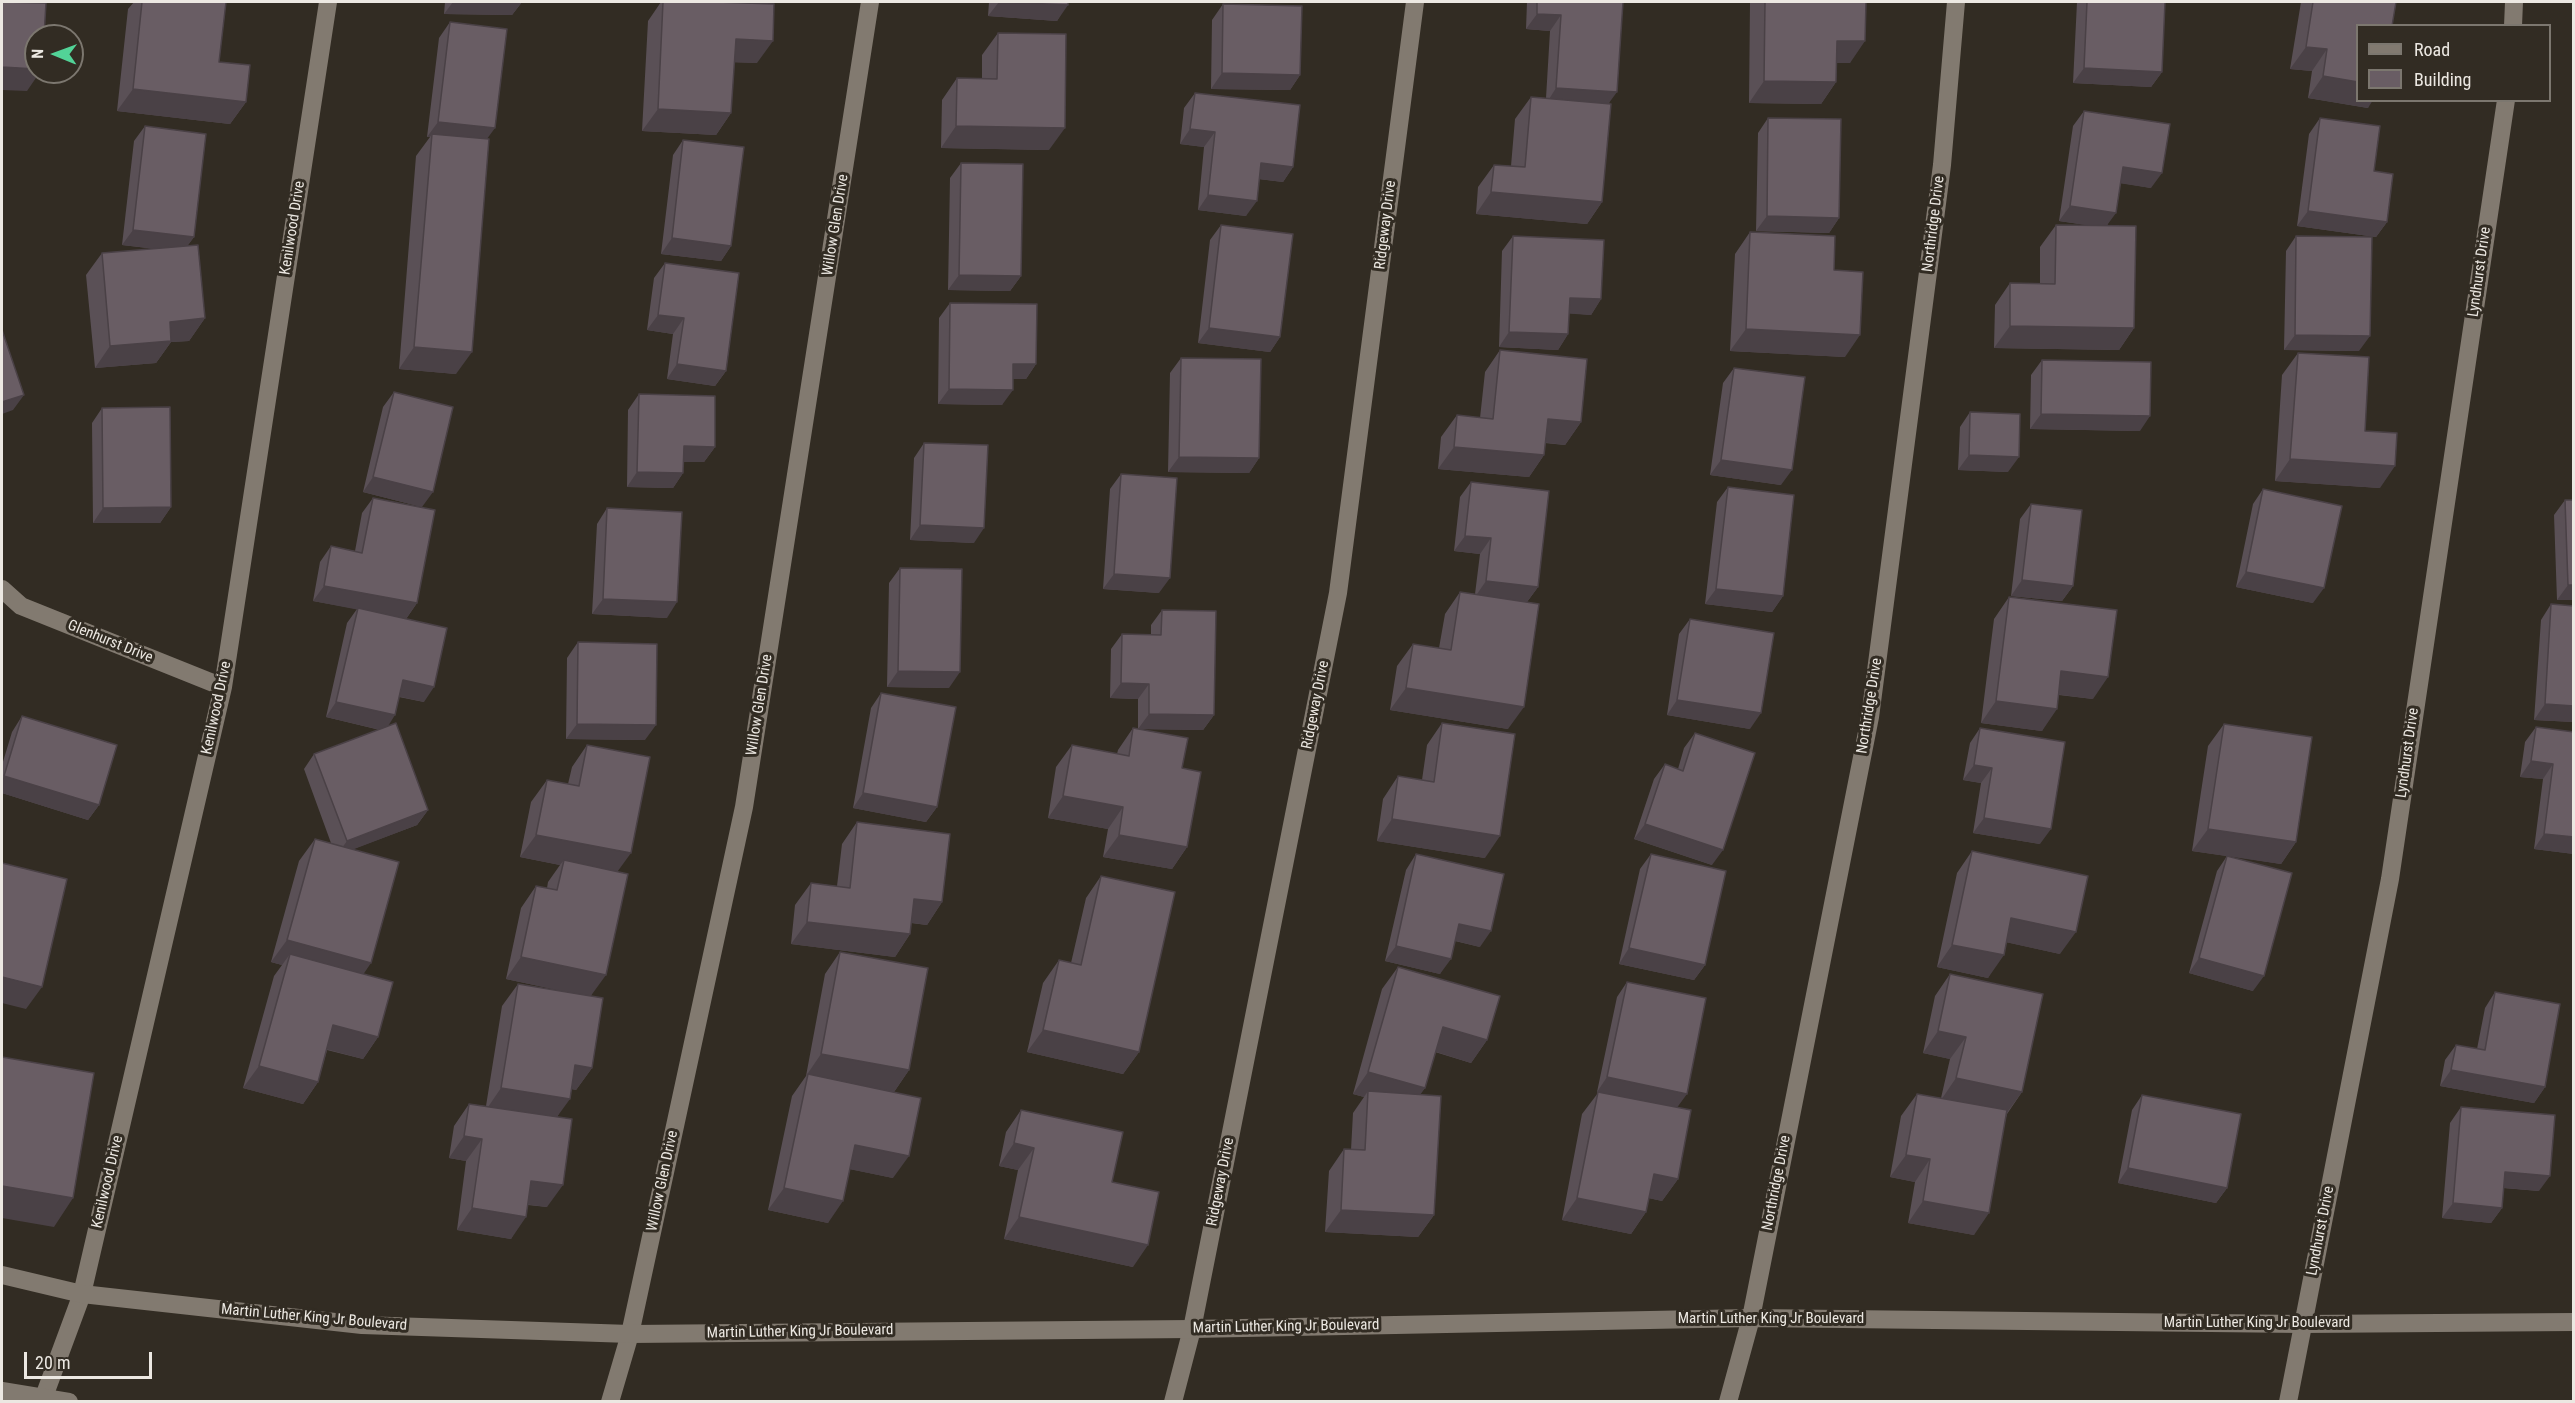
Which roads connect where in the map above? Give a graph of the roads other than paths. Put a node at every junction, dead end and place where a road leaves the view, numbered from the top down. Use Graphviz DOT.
graph roads {
  1 [pos="328,2"];
  2 [pos="870,2"];
  3 [pos="1415,2"];
  4 [pos="1956,2"];
  5 [pos="2514,2"];
  6 [pos="2513,24"];
  7 [pos="2506,102"];
  8 [pos="2,589"];
  9 [pos="223,687"];
  10 [pos="2,1275"];
  11 [pos="82,1294"];
  12 [pos="1750,1318"];
  13 [pos="2574,1322"];
  14 [pos="2302,1324"];
  15 [pos="1192,1329"];
  16 [pos="630,1334"];
  17 [pos="2,1391"];
  18 [pos="43,1400"];
  19 [pos="69,1401"];
  20 [pos="610,1401"];
  21 [pos="1173,1401"];
  22 [pos="1728,1401"];
  23 [pos="2288,1401"];
  1 -- 9 [label="street, Kenilwood Drive"];
  2 -- 16 [label="street, Willow Glen Drive"];
  3 -- 15 [label="street, Ridgeway Drive"];
  4 -- 12 [label="street, Northridge Drive"];
  5 -- 6 [label="street"];
  7 -- 14 [label="street, Lyndhurst Drive"];
  8 -- 9 [label="street, Glenhurst Drive"];
  9 -- 11 [label="street, Kenilwood Drive"];
  10 -- 11 [label="street, Martin Luther King Jr Boulevard"];
  11 -- 16 [label="street, Martin Luther King Jr Boulevard"];
  11 -- 18 [label="street, Kenilwood Drive"];
  12 -- 14 [label="street, Martin Luther King Jr Boulevard"];
  12 -- 15 [label="street, Martin Luther King Jr Boulevard"];
  12 -- 22 [label="street, Northridge Drive"];
  13 -- 14 [label="street, Martin Luther King Jr Boulevard"];
  14 -- 23 [label="street, Lyndhurst Drive"];
  15 -- 16 [label="street, Martin Luther King Jr Boulevard"];
  15 -- 21 [label="street, Ridgeway Drive"];
  16 -- 20 [label="street, Willow Glen Drive"];
  17 -- 18 [label="street"];
  18 -- 19 [label="street"];
}
